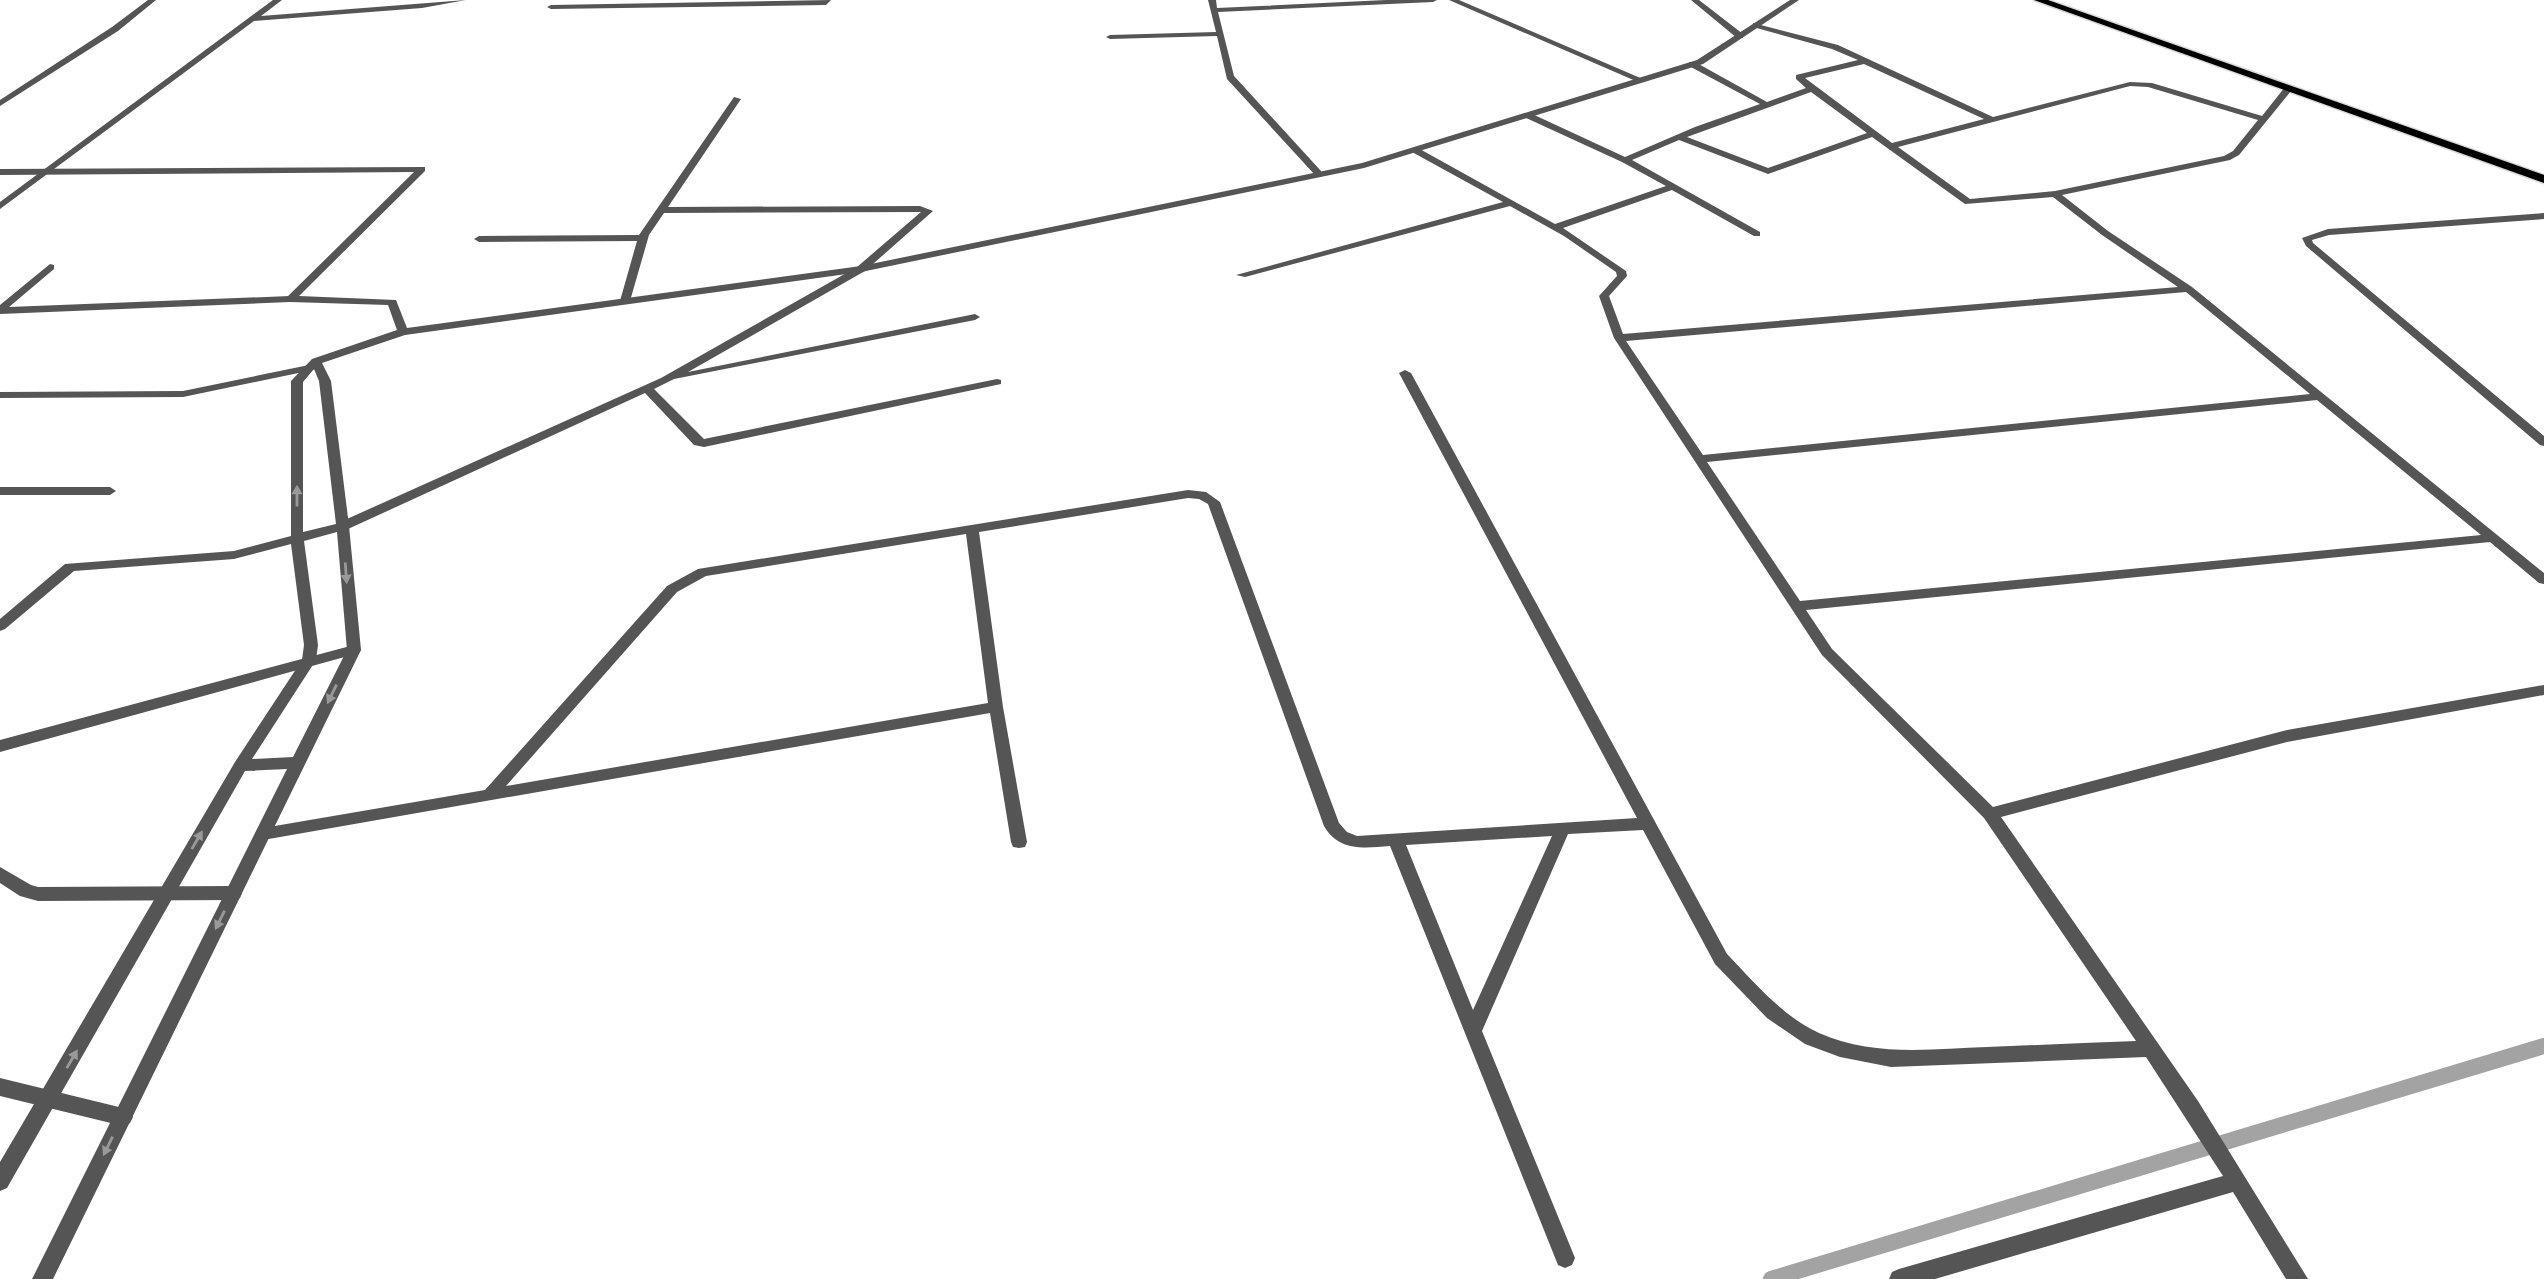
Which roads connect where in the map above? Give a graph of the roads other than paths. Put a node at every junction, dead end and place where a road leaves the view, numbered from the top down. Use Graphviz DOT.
graph roads {
  1 [pos="152,0"];
  2 [pos="278,0"];
  3 [pos="389,0"];
  4 [pos="462,0"];
  5 [pos="827,0"];
  6 [pos="1212,0"];
  7 [pos="1433,0"];
  8 [pos="1453,0"];
  9 [pos="1695,0"];
  10 [pos="1795,0"];
  11 [pos="2039,0"];
  12 [pos="1337,2"];
  13 [pos="551,7"];
  14 [pos="381,9"];
  15 [pos="1214,10"];
  16 [pos="255,19"];
  17 [pos="1756,25"];
  18 [pos="1220,34"];
  19 [pos="1740,36"];
  20 [pos="1110,37"];
  21 [pos="1865,61"];
  22 [pos="1692,64"];
  23 [pos="1641,80"];
  24 [pos="1812,89"];
  25 [pos="2288,89"];
  26 [pos="737,99"];
  27 [pos="0,104"];
  28 [pos="1767,105"];
  29 [pos="1527,115"];
  30 [pos="2263,119"];
  31 [pos="1992,120"];
  32 [pos="1874,133"];
  33 [pos="1679,137"];
  34 [pos="1891,146"];
  35 [pos="1415,150"];
  36 [pos="1625,160"];
  37 [pos="50,171"];
  38 [pos="0,172"];
  39 [pos="1318,173"];
  40 [pos="2544,179"];
  41 [pos="1673,187"];
  42 [pos="2055,194"];
  43 [pos="1512,203"];
  44 [pos="0,206"];
  45 [pos="661,210"];
  46 [pos="2544,216"];
  47 [pos="1555,227"];
  48 [pos="1757,234"];
  49 [pos="643,238"];
  50 [pos="479,239"];
  51 [pos="50,267"];
  52 [pos="861,269"];
  53 [pos="1241,275"];
  54 [pos="2188,289"];
  55 [pos="290,299"];
  56 [pos="625,301"];
  57 [pos="0,310"];
  58 [pos="975,317"];
  59 [pos="403,332"];
  60 [pos="1619,338"];
  61 [pos="313,365"];
  62 [pos="1405,373"];
  63 [pos="665,380"];
  64 [pos="997,382"];
  65 [pos="647,388"];
  66 [pos="0,395"];
  67 [pos="2317,397"];
  68 [pos="2544,442"];
  69 [pos="1699,459"];
  70 [pos="0,491"];
  71 [pos="110,491"];
  72 [pos="343,526"];
  73 [pos="972,528"];
  74 [pos="297,538"];
  75 [pos="2492,538"];
  76 [pos="2544,580"];
  77 [pos="1796,606"];
  78 [pos="0,626"];
  79 [pos="354,650"];
  80 [pos="310,652"];
  81 [pos="2544,690"];
  82 [pos="996,707"];
  83 [pos="0,746"];
  84 [pos="299,762"];
  85 [pos="240,766"];
  86 [pos="490,794"];
  87 [pos="1990,814"];
  88 [pos="1648,823"];
  89 [pos="1563,828"];
  90 [pos="263,834"];
  91 [pos="1395,839"];
  92 [pos="1019,842"];
  93 [pos="0,874"];
  94 [pos="166,893"];
  95 [pos="234,893"];
  96 [pos="1473,1031"];
  97 [pos="2152,1049"];
  98 [pos="0,1087"];
  99 [pos="49,1099"];
  100 [pos="123,1117"];
  101 [pos="0,1181"];
  102 [pos="2238,1181"];
  103 [pos="1565,1258"];
  104 [pos="42,1279"];
  105 [pos="1899,1279"];
  106 [pos="2298,1279"];
  1 -- 27 [label="street"];
  2 -- 16 [label="street"];
  3 -- 14 [label="street"];
  4 -- 14 [label="street"];
  5 -- 13 [label="street"];
  6 -- 15 [label="street"];
  7 -- 12 [label="street"];
  8 -- 23 [label="street"];
  9 -- 19 [label="street"];
  10 -- 17 [label="street"];
  11 -- 25 [label="highway"];
  12 -- 15 [label="street"];
  14 -- 16 [label="street"];
  15 -- 18 [label="street"];
  16 -- 37 [label="street"];
  17 -- 19 [label="street"];
  17 -- 21 [label="street"];
  18 -- 20 [label="street"];
  18 -- 39 [label="street"];
  19 -- 22 [label="street"];
  21 -- 24 [label="street"];
  21 -- 31 [label="street"];
  22 -- 23 [label="street"];
  22 -- 28 [label="street"];
  23 -- 29 [label="street"];
  24 -- 28 [label="street"];
  24 -- 32 [label="street"];
  25 -- 30 [label="street"];
  25 -- 40 [label="highway"];
  26 -- 45 [label="street"];
  28 -- 33 [label="street"];
  29 -- 35 [label="street"];
  29 -- 36 [label="street"];
  30 -- 31 [label="street"];
  30 -- 42 [label="street"];
  31 -- 34 [label="street"];
  32 -- 33 [label="street"];
  32 -- 34 [label="street"];
  33 -- 36 [label="street"];
  34 -- 42 [label="street"];
  35 -- 39 [label="street"];
  35 -- 43 [label="street"];
  36 -- 41 [label="street"];
  37 -- 38 [label="street"];
  37 -- 44 [label="street"];
  37 -- 55 [label="street"];
  39 -- 52 [label="street"];
  41 -- 47 [label="street"];
  41 -- 48 [label="street"];
  42 -- 54 [label="street"];
  43 -- 47 [label="street"];
  43 -- 53 [label="street"];
  45 -- 49 [label="street"];
  45 -- 52 [label="street"];
  46 -- 68 [label="street"];
  47 -- 60 [label="street"];
  49 -- 50 [label="street"];
  49 -- 56 [label="street"];
  51 -- 57 [label="street"];
  52 -- 56 [label="street"];
  52 -- 63 [label="street"];
  54 -- 60 [label="street"];
  54 -- 67 [label="street"];
  55 -- 57 [label="street"];
  55 -- 59 [label="street"];
  56 -- 59 [label="street"];
  58 -- 63 [label="street"];
  59 -- 61 [label="street"];
  60 -- 69 [label="street"];
  61 -- 66 [label="street"];
  61 -- 72 [label="street"];
  74 -- 61 [label="street, one-way"];
  62 -- 88 [label="street"];
  63 -- 65 [label="street"];
  64 -- 65 [label="street"];
  65 -- 72 [label="street"];
  67 -- 69 [label="street"];
  67 -- 75 [label="street"];
  69 -- 77 [label="street"];
  70 -- 71 [label="street"];
  72 -- 74 [label="street"];
  72 -- 79 [label="street, one-way"];
  73 -- 82 [label="street"];
  73 -- 86 [label="street"];
  73 -- 91 [label="street"];
  74 -- 78 [label="street"];
  74 -- 80 [label="street"];
  75 -- 76 [label="street"];
  75 -- 77 [label="street"];
  77 -- 87 [label="street"];
  79 -- 80 [label="street"];
  79 -- 84 [label="street, one-way"];
  80 -- 83 [label="street"];
  80 -- 85 [label="street"];
  81 -- 87 [label="street"];
  82 -- 86 [label="street"];
  82 -- 92 [label="street"];
  84 -- 85 [label="street"];
  84 -- 90 [label="street"];
  94 -- 85 [label="street, one-way"];
  86 -- 90 [label="street"];
  87 -- 97 [label="street"];
  88 -- 89 [label="street"];
  88 -- 97 [label="street"];
  89 -- 91 [label="street"];
  89 -- 96 [label="street"];
  90 -- 95 [label="street"];
  91 -- 96 [label="street"];
  93 -- 94 [label="street"];
  94 -- 95 [label="street"];
  99 -- 94 [label="street, one-way"];
  95 -- 100 [label="street, one-way"];
  96 -- 103 [label="street"];
  97 -- 102 [label="street"];
  98 -- 99 [label="street"];
  99 -- 100 [label="street"];
  99 -- 101 [label="street"];
  100 -- 104 [label="street, one-way"];
  102 -- 105 [label="street"];
  102 -- 106 [label="street"];
}
